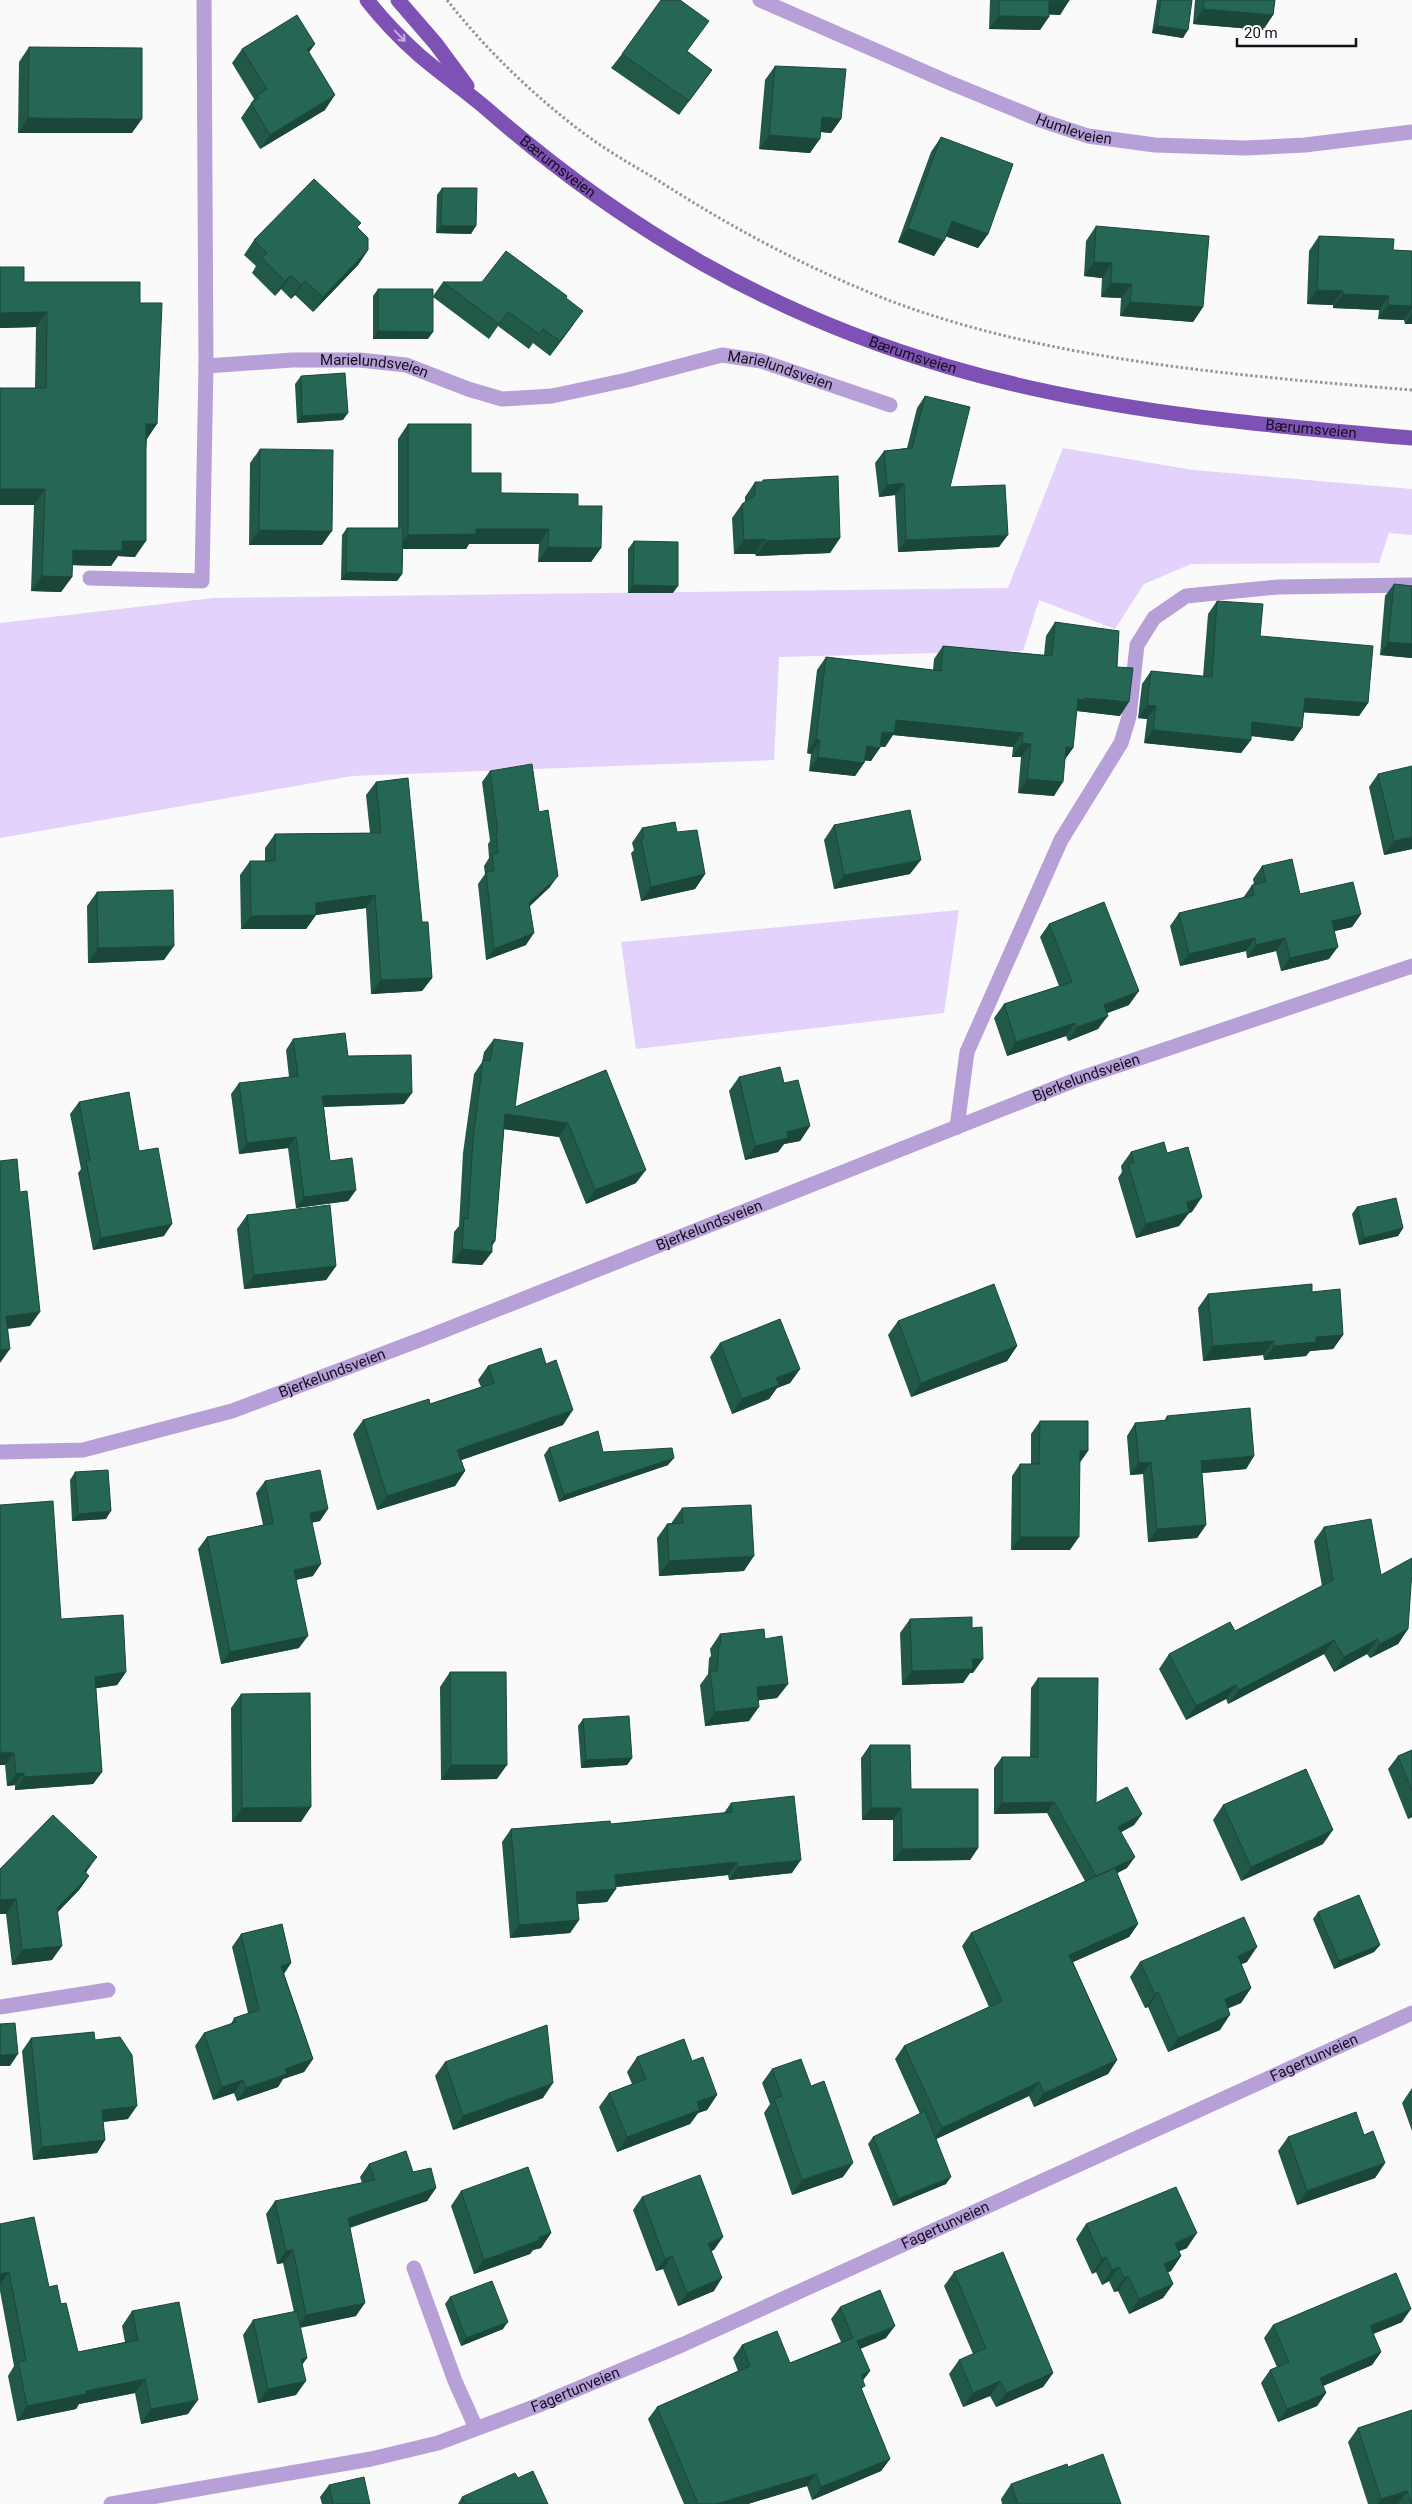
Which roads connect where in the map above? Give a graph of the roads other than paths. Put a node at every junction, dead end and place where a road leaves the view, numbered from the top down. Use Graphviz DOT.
graph roads {
  1 [pos="204,0"];
  2 [pos="366,0"];
  3 [pos="398,0"];
  4 [pos="760,0"];
  5 [pos="478,102"];
  6 [pos="1412,132"];
  7 [pos="206,366"];
  8 [pos="890,405"];
  9 [pos="1412,438"];
  10 [pos="90,578"];
  11 [pos="1412,585"];
  12 [pos="1412,966"];
  13 [pos="957,1127"];
  14 [pos="0,1452"];
  15 [pos="108,1990"];
  16 [pos="0,2007"];
  17 [pos="1412,2012"];
  18 [pos="414,2268"];
  19 [pos="476,2428"];
  20 [pos="111,2504"];
  1 -- 7 [label="street"];
  2 -- 5 [label="main road, Bærumsveien, one-way"];
  3 -- 5 [label="main road, Bærumsveien"];
  4 -- 6 [label="street, Humleveien"];
  5 -- 9 [label="main road, Bærumsveien"];
  7 -- 8 [label="street, Marielundsveien"];
  7 -- 10 [label="street"];
  11 -- 13 [label="street"];
  12 -- 13 [label="street, Bjerkelundsveien"];
  13 -- 14 [label="street, Bjerkelundsveien"];
  15 -- 16 [label="street"];
  17 -- 19 [label="street, Fagertunveien"];
  18 -- 19 [label="street"];
  19 -- 20 [label="street, Fagertunveien"];
}
